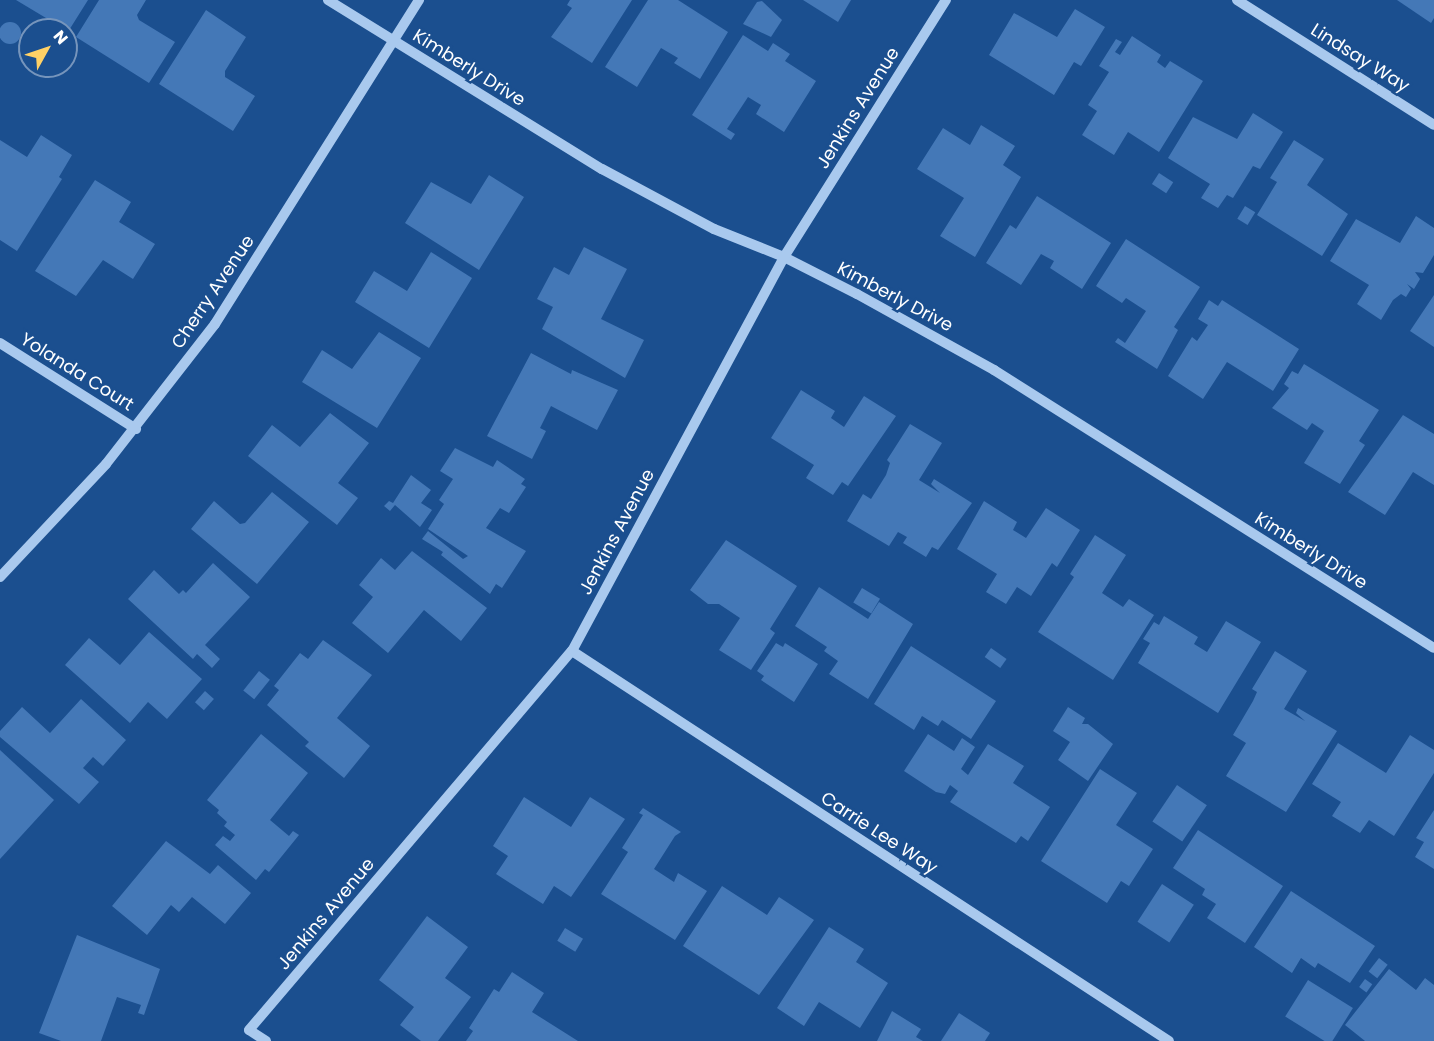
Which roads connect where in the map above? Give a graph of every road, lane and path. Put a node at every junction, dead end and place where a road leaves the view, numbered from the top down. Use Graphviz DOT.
graph roads {
  1 [pos="328,0"];
  2 [pos="419,0"];
  3 [pos="946,0"];
  4 [pos="1237,0"];
  5 [pos="393,41"];
  6 [pos="1434,124"];
  7 [pos="784,257"];
  8 [pos="0,344"];
  9 [pos="136,429"];
  10 [pos="0,578"];
  11 [pos="1434,648"];
  12 [pos="572,651"];
  13 [pos="266,1041"];
  14 [pos="1169,1041"];
  1 -- 5 [label="street, Kimberly Drive"];
  2 -- 5 [label="street, Cherry Avenue"];
  3 -- 7 [label="street, Jenkins Avenue"];
  4 -- 6 [label="street, Lindsay Way"];
  5 -- 7 [label="street, Kimberly Drive"];
  5 -- 9 [label="street, Cherry Avenue"];
  7 -- 11 [label="street, Kimberly Drive"];
  7 -- 12 [label="street, Jenkins Avenue"];
  8 -- 9 [label="street, Yolanda Court"];
  9 -- 10 [label="street, Cherry Avenue"];
  12 -- 13 [label="street, Jenkins Avenue"];
  12 -- 14 [label="street, Carrie Lee Way"];
}
